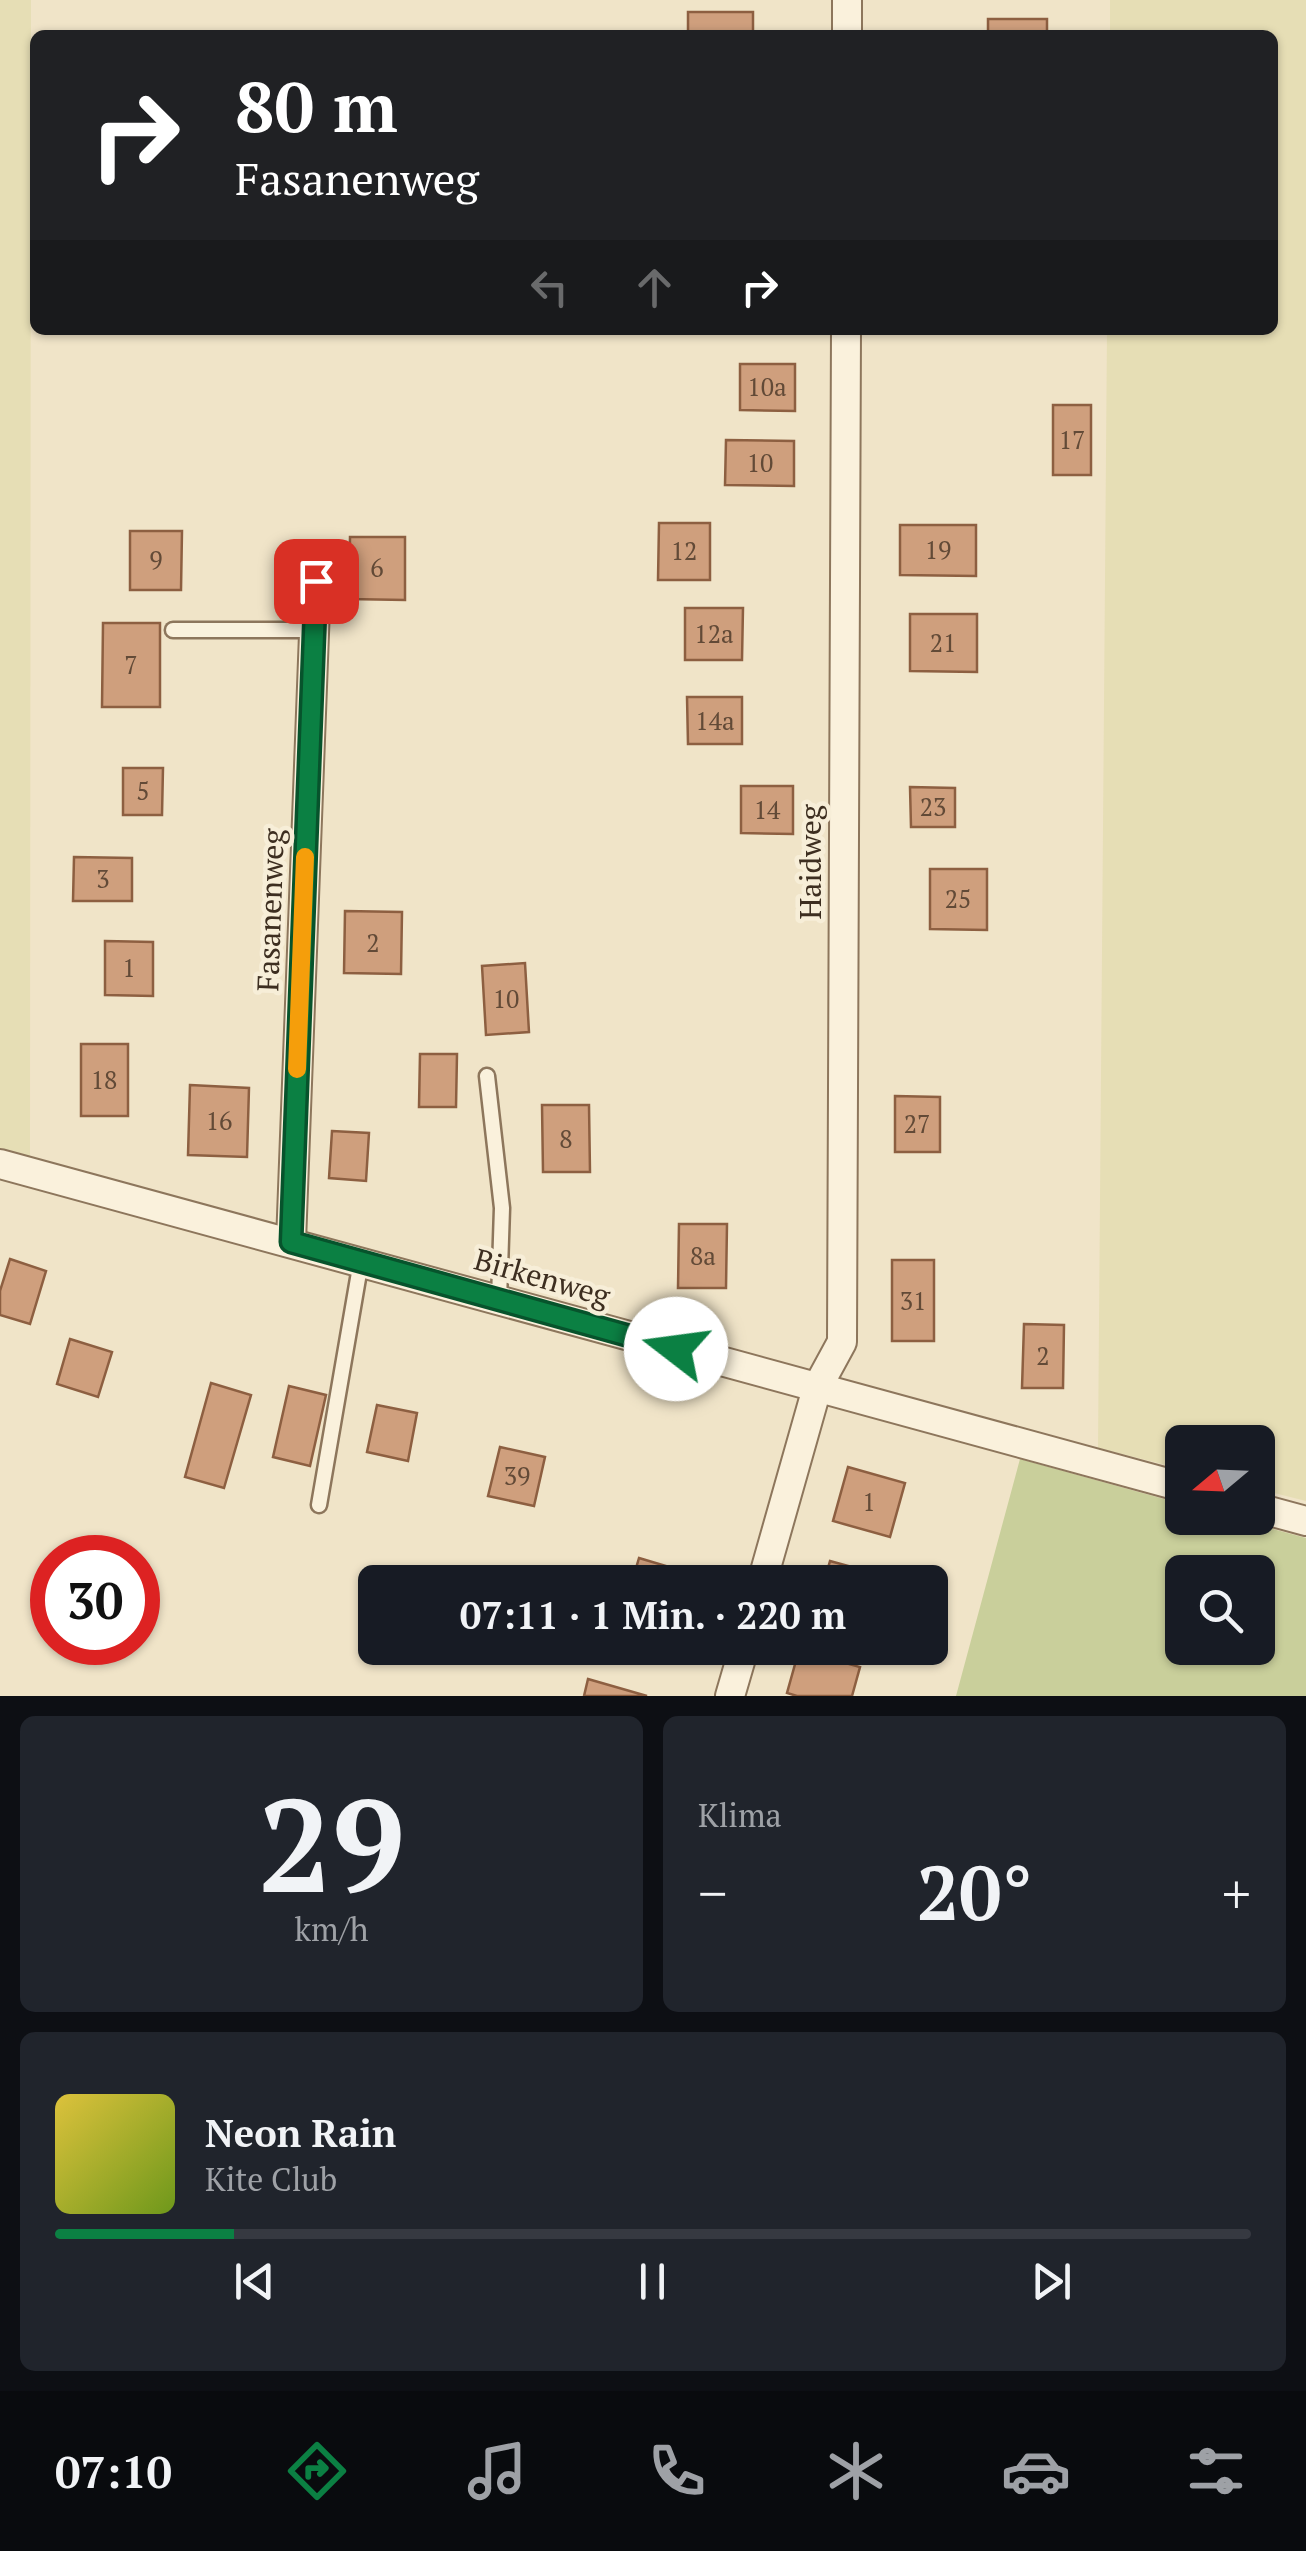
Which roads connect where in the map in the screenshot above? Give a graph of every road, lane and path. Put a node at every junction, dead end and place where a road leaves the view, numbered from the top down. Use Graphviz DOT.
graph roads {
  1 [pos="847,0"];
  2 [pos="847,30"];
  3 [pos="846,335"];
  4 [pos="316,581"];
  5 [pos="173,630"];
  6 [pos="314,630"];
  7 [pos="487,1076"];
  8 [pos="0,1164"];
  9 [pos="291,1242"];
  10 [pos="361,1261"];
  11 [pos="499,1300"];
  12 [pos="817,1388"];
  13 [pos="1165,1483"];
  14 [pos="319,1505"];
  15 [pos="1275,1513"];
  16 [pos="1306,1521"];
  17 [pos="767,1565"];
  18 [pos="739,1665"];
  19 [pos="730,1696"];
  1 -- 2 [label="street"];
  3 -- 12 [label="street, Haidweg"];
  4 -- 6 [label="street, Fasanenweg"];
  5 -- 6 [label="lane"];
  6 -- 9 [label="street, Fasanenweg"];
  7 -- 11 [label="lane"];
  8 -- 9 [label="street, Birkenweg"];
  9 -- 10 [label="street, Birkenweg"];
  10 -- 11 [label="street, Birkenweg"];
  10 -- 14 [label="lane"];
  11 -- 12 [label="street, Birkenweg"];
  12 -- 13 [label="street, Birkenweg"];
  12 -- 17 [label="street, Haidweg"];
  15 -- 16 [label="street"];
  18 -- 19 [label="street"];
}
